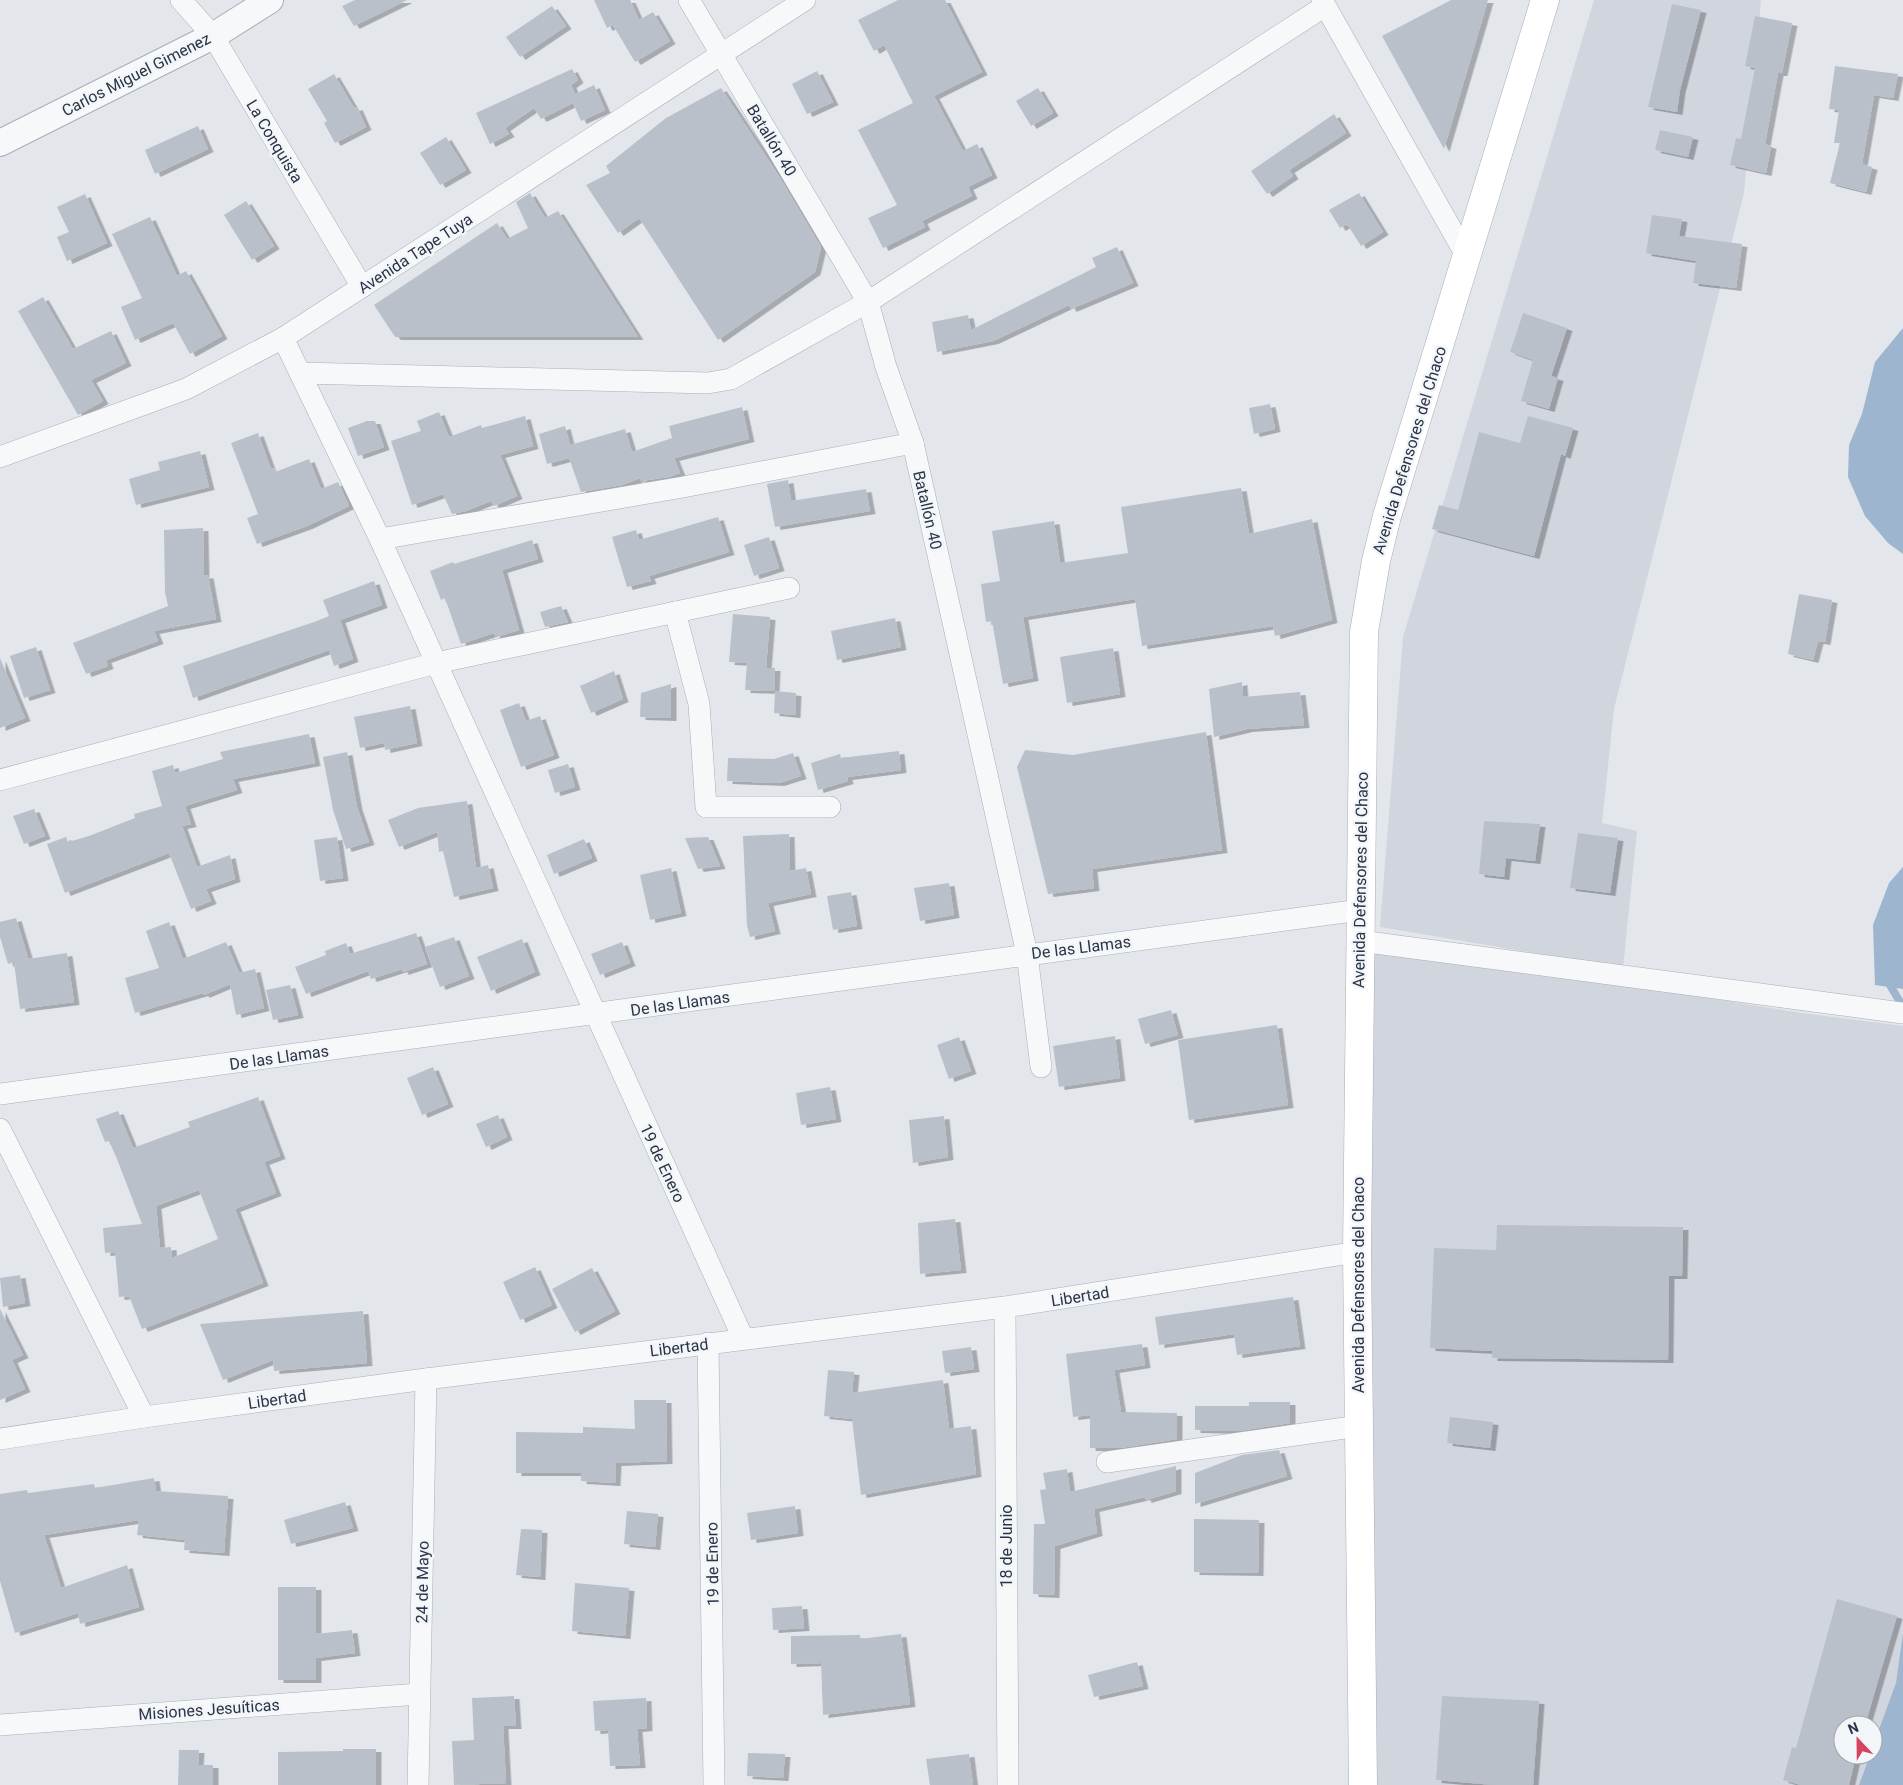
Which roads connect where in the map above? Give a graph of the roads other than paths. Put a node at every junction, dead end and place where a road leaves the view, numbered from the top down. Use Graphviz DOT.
graph roads {
  1 [pos="181,0"];
  2 [pos="270,0"];
  3 [pos="689,0"];
  4 [pos="805,0"];
  5 [pos="1545,0"];
  6 [pos="1323,3"];
  7 [pos="213,36"];
  8 [pos="721,54"];
  9 [pos="0,143"];
  10 [pos="1467,257"];
  11 [pos="362,287"];
  12 [pos="868,302"];
  13 [pos="283,338"];
  14 [pos="301,373"];
  15 [pos="913,443"];
  16 [pos="0,457"];
  17 [pos="380,539"];
  18 [pos="789,588"];
  19 [pos="675,612"];
  20 [pos="436,663"];
  21 [pos="0,780"];
  22 [pos="830,807"];
  23 [pos="1360,910"];
  24 [pos="1360,941"];
  25 [pos="1027,954"];
  26 [pos="1903,1013"];
  27 [pos="596,1015"];
  28 [pos="1041,1067"];
  29 [pos="0,1094"];
  30 [pos="0,1129"];
  31 [pos="1357,1252"];
  32 [pos="1005,1307"];
  33 [pos="743,1338"];
  34 [pos="708,1343"];
  35 [pos="426,1379"];
  36 [pos="144,1417"];
  37 [pos="1359,1426"];
  38 [pos="0,1440"];
  39 [pos="1107,1462"];
  40 [pos="419,1694"];
  41 [pos="0,1725"];
  42 [pos="418,1785"];
  43 [pos="714,1785"];
  44 [pos="1008,1785"];
  45 [pos="1362,1785"];
  1 -- 7 [label="street, La Conquista"];
  2 -- 7 [label="street, Carlos Miguel Gimenez"];
  3 -- 8 [label="street, Batallón 40"];
  4 -- 8 [label="street, Avenida Tape Tuya"];
  5 -- 10 [label="main road, Avenida Defensores del Chaco"];
  6 -- 10 [label="street"];
  6 -- 12 [label="street"];
  7 -- 9 [label="street, Carlos Miguel Gimenez"];
  7 -- 11 [label="street, La Conquista"];
  8 -- 11 [label="street, Avenida Tape Tuya"];
  8 -- 12 [label="street, Batallón 40"];
  10 -- 23 [label="main road, Avenida Defensores del Chaco"];
  11 -- 13 [label="street, Avenida Tape Tuya"];
  12 -- 14 [label="street"];
  12 -- 15 [label="street, Batallón 40"];
  13 -- 14 [label="street, 19 de Enero"];
  13 -- 16 [label="street, Avenida Tape Tuya"];
  14 -- 17 [label="street, 19 de Enero"];
  15 -- 17 [label="street"];
  15 -- 25 [label="street, Batallón 40"];
  17 -- 20 [label="street, 19 de Enero"];
  18 -- 19 [label="street"];
  19 -- 20 [label="street"];
  19 -- 22 [label="street"];
  20 -- 21 [label="street"];
  20 -- 27 [label="street, 19 de Enero"];
  23 -- 24 [label="main road, Avenida Defensores del Chaco"];
  23 -- 25 [label="street, De las Llamas"];
  24 -- 26 [label="street"];
  24 -- 31 [label="main road, Avenida Defensores del Chaco"];
  25 -- 27 [label="street, De las Llamas"];
  25 -- 28 [label="street, Batallón 40"];
  27 -- 29 [label="street, De las Llamas"];
  27 -- 33 [label="street, 19 de Enero"];
  30 -- 36 [label="street"];
  31 -- 32 [label="street, Libertad"];
  31 -- 37 [label="main road, Avenida Defensores del Chaco"];
  32 -- 33 [label="street, Libertad"];
  32 -- 44 [label="street, 18 de Junio"];
  33 -- 34 [label="street, Libertad"];
  34 -- 35 [label="street, Libertad"];
  34 -- 43 [label="street, 19 de Enero"];
  35 -- 36 [label="street, Libertad"];
  35 -- 40 [label="street, 24 de Mayo"];
  36 -- 38 [label="street, Libertad"];
  37 -- 39 [label="street"];
  37 -- 45 [label="main road, Avenida Defensores del Chaco"];
  40 -- 41 [label="street, Misiones Jesuíticas"];
  40 -- 42 [label="street, 24 de Mayo"];
}
